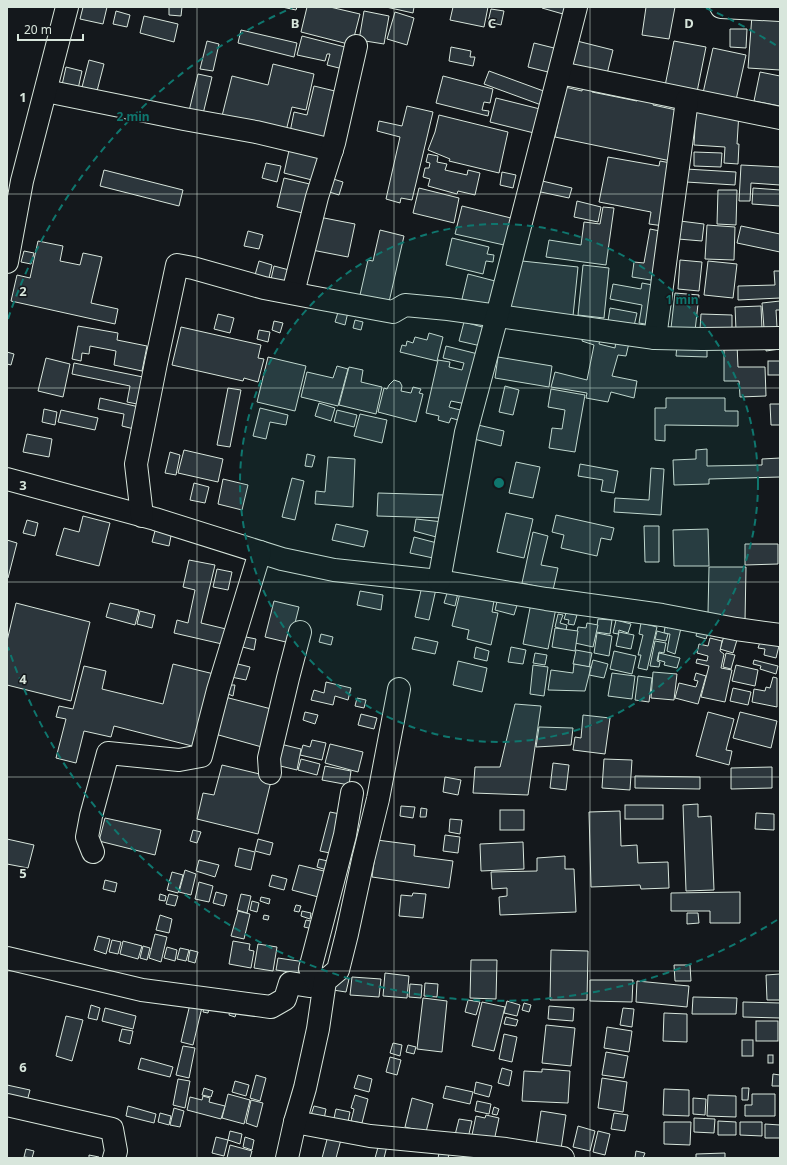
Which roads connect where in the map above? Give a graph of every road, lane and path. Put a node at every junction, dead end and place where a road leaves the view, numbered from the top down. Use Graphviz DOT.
graph roads {
  1 [pos="67,7"];
  2 [pos="576,7"];
  3 [pos="721,7"];
  4 [pos="780,10"];
  5 [pos="356,46"];
  6 [pos="560,73"];
  7 [pos="46,91"];
  8 [pos="687,100"];
  9 [pos="780,118"];
  10 [pos="332,150"];
  11 [pos="7,262"];
  12 [pos="293,293"];
  13 [pos="497,316"];
  14 [pos="655,338"];
  15 [pos="780,338"];
  16 [pos="7,479"];
  17 [pos="142,516"];
  18 [pos="260,552"];
  19 [pos="439,581"];
  20 [pos="300,632"];
  21 [pos="780,635"];
  22 [pos="399,689"];
  23 [pos="270,773"];
  24 [pos="352,793"];
  25 [pos="93,852"];
  26 [pos="7,958"];
  27 [pos="322,982"];
  28 [pos="7,1105"];
  29 [pos="295,1122"];
  30 [pos="114,1158"];
  31 [pos="287,1158"];
  32 [pos="563,1158"];
  1 -- 7 [label="street"];
  2 -- 6 [label="street"];
  3 -- 4 [label="street"];
  5 -- 10 [label="street"];
  6 -- 8 [label="street"];
  6 -- 13 [label="street"];
  7 -- 10 [label="street"];
  7 -- 11 [label="street"];
  8 -- 9 [label="street"];
  8 -- 14 [label="street"];
  10 -- 12 [label="street"];
  12 -- 13 [label="street"];
  12 -- 17 [label="street"];
  13 -- 14 [label="street"];
  13 -- 19 [label="street"];
  14 -- 15 [label="street"];
  16 -- 17 [label="street"];
  17 -- 18 [label="street"];
  18 -- 19 [label="street"];
  18 -- 25 [label="street"];
  19 -- 21 [label="street"];
  20 -- 23 [label="street"];
  22 -- 27 [label="street"];
  24 -- 27 [label="street"];
  26 -- 27 [label="street"];
  27 -- 29 [label="street"];
  28 -- 30 [label="street"];
  29 -- 31 [label="street"];
  29 -- 32 [label="street"];
}
